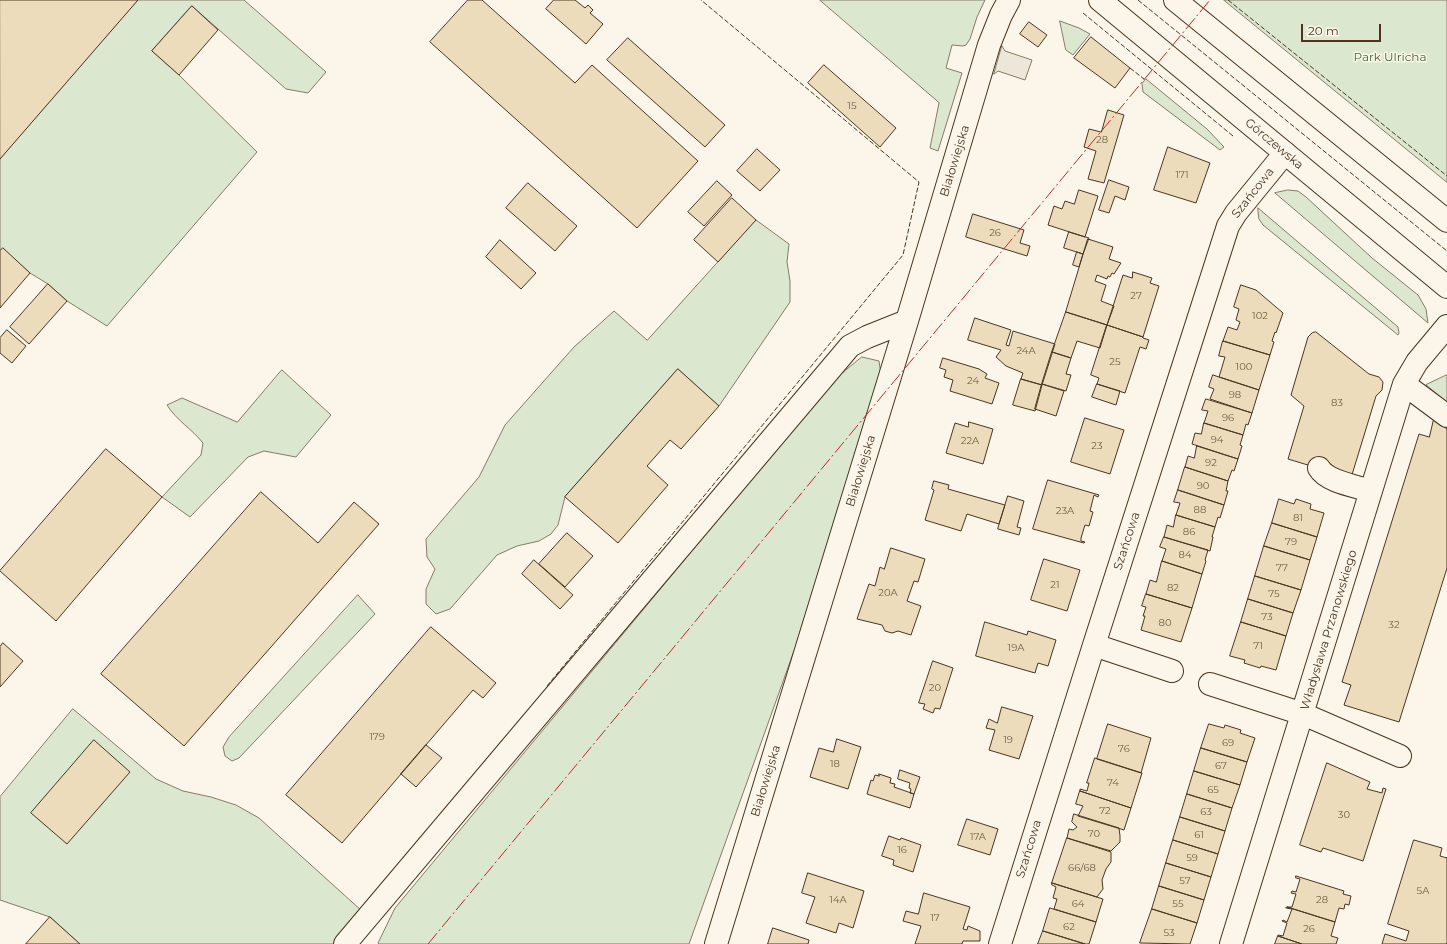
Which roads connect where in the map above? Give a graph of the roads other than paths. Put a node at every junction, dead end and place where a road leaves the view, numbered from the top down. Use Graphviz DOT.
graph roads {
  1 [pos="1009,0"];
  2 [pos="1100,0"];
  3 [pos="1175,0"];
  4 [pos="1285,153"];
  5 [pos="1447,221"];
  6 [pos="1447,287"];
  7 [pos="907,321"];
  8 [pos="1447,326"];
  9 [pos="1404,384"];
  10 [pos="1447,416"];
  11 [pos="1319,468"];
  12 [pos="1371,491"];
  13 [pos="1094,645"];
  14 [pos="1172,671"];
  15 [pos="1210,684"];
  16 [pos="1303,714"];
  17 [pos="1400,756"];
  18 [pos="345,944"];
  19 [pos="716,944"];
  20 [pos="1000,944"];
  21 [pos="1231,944"];
  1 -- 7 [label="street, Białowiejska"];
  2 -- 4 [label="street, Górczewska"];
  3 -- 5 [label="street"];
  4 -- 6 [label="street, Górczewska"];
  4 -- 13 [label="street, Szańcowa"];
  7 -- 18 [label="street"];
  7 -- 19 [label="street, Białowiejska"];
  8 -- 9 [label="street, Władysława Przanowskiego"];
  9 -- 10 [label="street"];
  9 -- 12 [label="street, Władysława Przanowskiego"];
  11 -- 12 [label="street"];
  12 -- 16 [label="street, Władysława Przanowskiego"];
  13 -- 14 [label="street"];
  13 -- 20 [label="street, Szańcowa"];
  15 -- 16 [label="street"];
  16 -- 17 [label="street"];
  16 -- 21 [label="street, Władysława Przanowskiego"];
}
